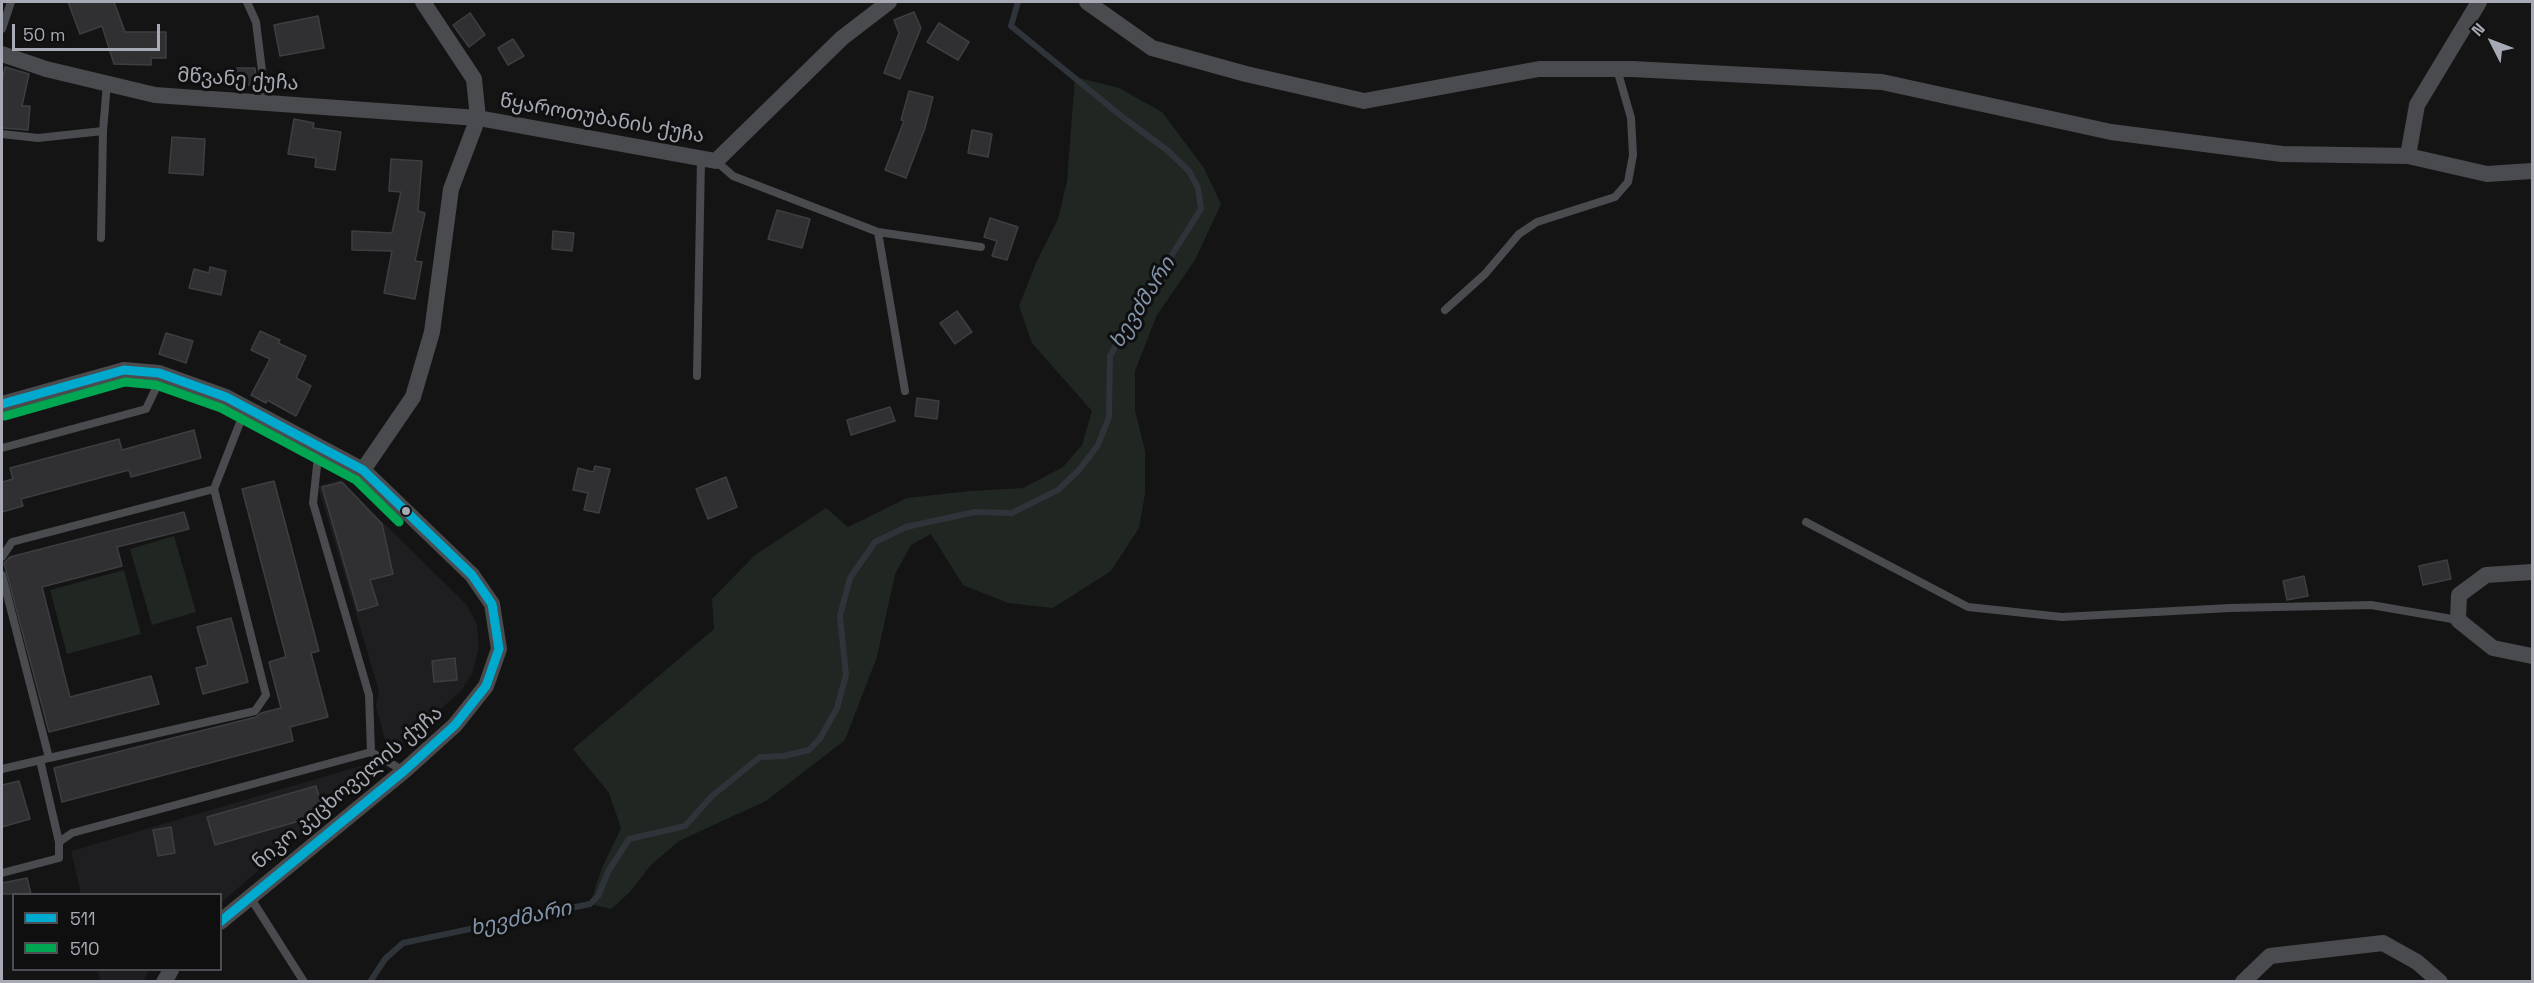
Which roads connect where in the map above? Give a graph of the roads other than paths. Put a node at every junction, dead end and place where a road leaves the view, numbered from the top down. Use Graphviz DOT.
graph roads {
  1 [pos="11,2"];
  2 [pos="247,2"];
  3 [pos="423,2"];
  4 [pos="889,2"];
  5 [pos="1087,2"];
  6 [pos="2479,2"];
  7 [pos="2,29"];
  8 [pos="2,54"];
  9 [pos="1617,69"];
  10 [pos="107,83"];
  11 [pos="266,103"];
  12 [pos="478,118"];
  13 [pos="103,131"];
  14 [pos="2,134"];
  15 [pos="2408,156"];
  16 [pos="709,160"];
  17 [pos="2532,171"];
  18 [pos="878,232"];
  19 [pos="101,238"];
  20 [pos="981,247"];
  21 [pos="1445,310"];
  22 [pos="159,373"];
  23 [pos="697,376"];
  24 [pos="905,390"];
  25 [pos="2,404"];
  26 [pos="246,407"];
  27 [pos="319,447"];
  28 [pos="2,448"];
  29 [pos="363,470"];
  30 [pos="214,489"];
  31 [pos="1806,522"];
  32 [pos="2,558"];
  33 [pos="2532,572"];
  34 [pos="2,575"];
  35 [pos="2458,620"];
  36 [pos="2532,656"];
  37 [pos="371,752"];
  38 [pos="45,759"];
  39 [pos="2,769"];
  40 [pos="404,771"];
  41 [pos="59,842"];
  42 [pos="2,873"];
  43 [pos="250,897"];
  44 [pos="222,920"];
  45 [pos="304,981"];
  46 [pos="2242,981"];
  47 [pos="2440,981"];
  1 -- 7 [label="lane"];
  2 -- 11 [label="lane"];
  3 -- 12 [label="street"];
  4 -- 16 [label="street, წყაროთუბანის ქუჩა"];
  5 -- 9 [label="street"];
  6 -- 15 [label="street"];
  8 -- 10 [label="street, მწვანე ქუჩა"];
  9 -- 15 [label="street"];
  9 -- 21 [label="lane"];
  10 -- 11 [label="street, მწვანე ქუჩა"];
  10 -- 13 [label="lane"];
  11 -- 12 [label="street, მწვანე ქუჩა"];
  12 -- 16 [label="street, წყაროთუბანის ქუჩა"];
  12 -- 29 [label="street, წყაროთუბანის ქუჩა"];
  13 -- 14 [label="lane"];
  13 -- 19 [label="lane"];
  15 -- 17 [label="street"];
  16 -- 18 [label="lane"];
  16 -- 23 [label="lane"];
  18 -- 20 [label="lane"];
  18 -- 24 [label="lane"];
  22 -- 25 [label="street, ნიკო კეცხოველის ქუჩა"];
  22 -- 26 [label="street, ნიკო კეცხოველის ქუჩა"];
  22 -- 28 [label="lane"];
  26 -- 27 [label="street, ნიკო კეცხოველის ქუჩა"];
  26 -- 30 [label="lane"];
  27 -- 29 [label="street, ნიკო კეცხოველის ქუჩა"];
  27 -- 37 [label="lane"];
  29 -- 40 [label="street, ნიკო კეცხოველის ქუჩა"];
  30 -- 32 [label="lane"];
  30 -- 38 [label="lane"];
  31 -- 35 [label="lane"];
  33 -- 35 [label="street"];
  34 -- 38 [label="lane"];
  35 -- 36 [label="street"];
  37 -- 40 [label="lane"];
  37 -- 41 [label="lane"];
  38 -- 39 [label="lane"];
  38 -- 41 [label="lane"];
  40 -- 43 [label="street, ნიკო კეცხოველის ქუჩა"];
  41 -- 42 [label="lane"];
  43 -- 44 [label="street, ნიკო კეცხოველის ქუჩა"];
  43 -- 45 [label="lane"];
  46 -- 47 [label="street"];
}
